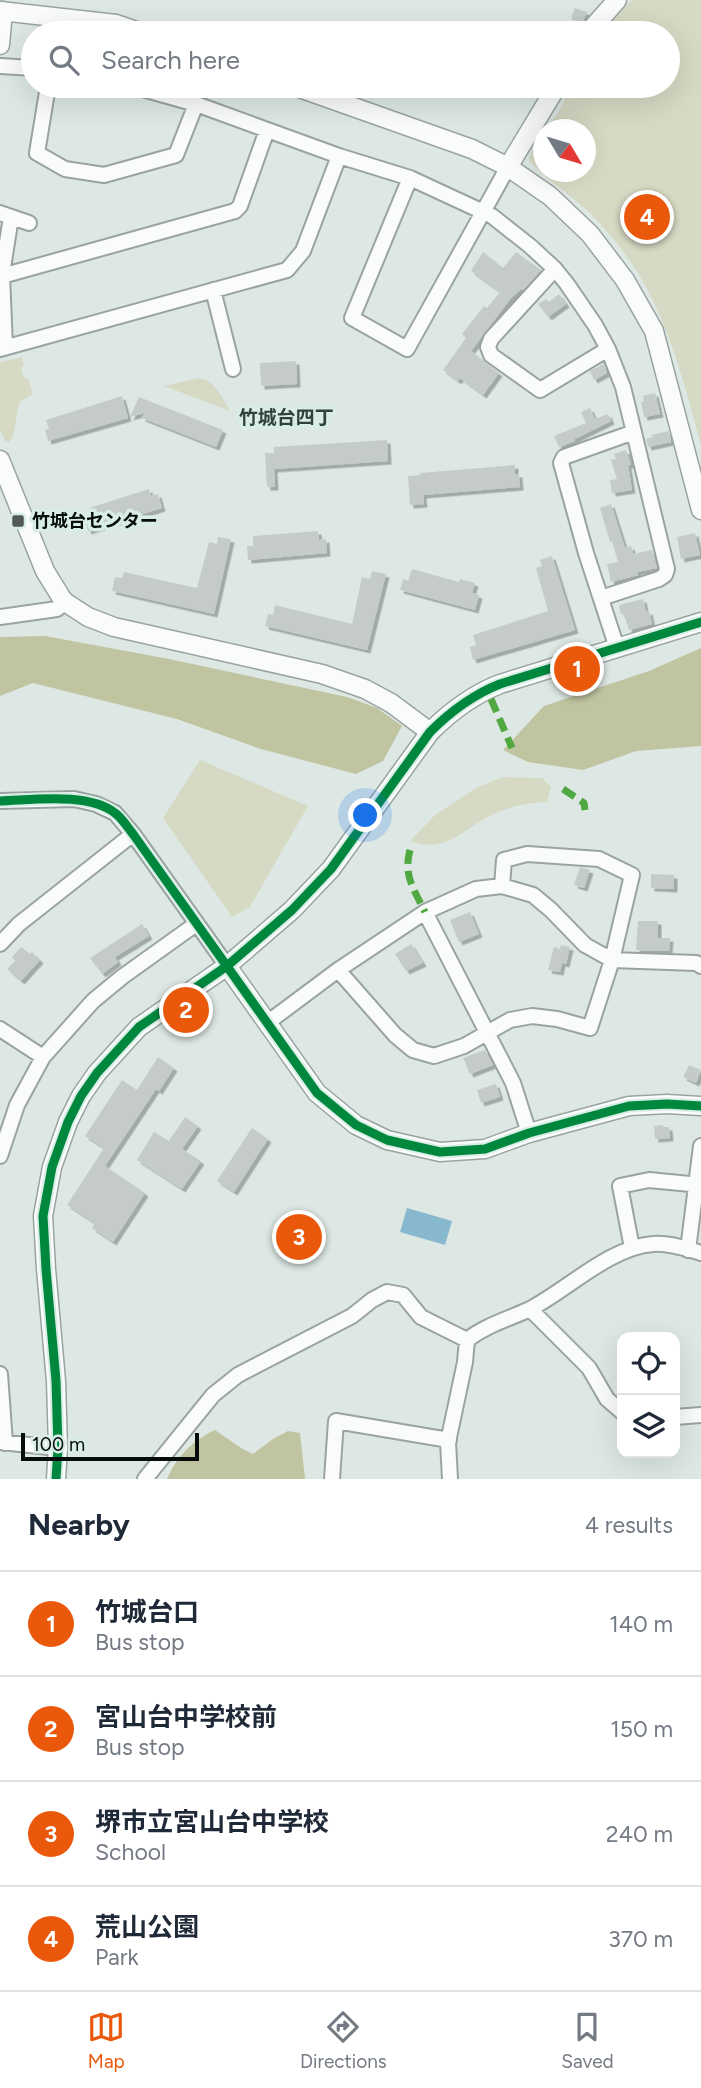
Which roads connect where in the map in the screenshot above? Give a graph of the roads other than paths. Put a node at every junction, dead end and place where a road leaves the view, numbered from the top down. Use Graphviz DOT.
graph roads {
  1 [pos="617,0"];
  2 [pos="2,11"];
  3 [pos="90,21"];
  4 [pos="599,21"];
  5 [pos="0,45"];
  6 [pos="0,66"];
  7 [pos="21,67"];
  8 [pos="46,98"];
  9 [pos="175,98"];
  10 [pos="328,98"];
  11 [pos="550,98"];
  12 [pos="196,104"];
  13 [pos="267,130"];
  14 [pos="339,156"];
  15 [pos="508,167"];
  16 [pos="410,178"];
  17 [pos="483,212"];
  18 [pos="5,215"];
  19 [pos="29,223"];
  20 [pos="555,269"];
  21 [pos="2,274"];
  22 [pos="213,290"];
  23 [pos="3,348"];
  24 [pos="608,349"];
  25 [pos="233,369"];
  26 [pos="634,432"];
  27 [pos="0,460"];
  28 [pos="701,510"];
  29 [pos="601,598"];
  30 [pos="65,602"];
  31 [pos="0,617"];
  32 [pos="701,622"];
  33 [pos="617,648"];
  34 [pos="430,732"];
  35 [pos="0,800"];
  36 [pos="133,834"];
  37 [pos="502,886"];
  38 [pos="425,912"];
  39 [pos="196,924"];
  40 [pos="0,944"];
  41 [pos="612,960"];
  42 [pos="227,966"];
  43 [pos="701,966"];
  44 [pos="338,970"];
  45 [pos="267,1023"];
  46 [pos="0,1029"];
  47 [pos="489,1033"];
  48 [pos="43,1057"];
  49 [pos="701,1106"];
  50 [pos="529,1133"];
  51 [pos="701,1146"];
  52 [pos="0,1156"];
  53 [pos="698,1185"];
  54 [pos="632,1248"];
  55 [pos="695,1251"];
  56 [pos="530,1308"];
  57 [pos="467,1340"];
  58 [pos="0,1374"];
  59 [pos="617,1408"];
  60 [pos="701,1415"];
  61 [pos="680,1417"];
  62 [pos="449,1440"];
  63 [pos="3,1442"];
  64 [pos="58,1448"];
  65 [pos="56,1479"];
  66 [pos="145,1479"];
  67 [pos="332,1479"];
  68 [pos="450,1479"];
  1 -- 4 [label="street"];
  2 -- 3 [label="street"];
  2 -- 5 [label="street"];
  6 -- 7 [label="street"];
  8 -- 12 [label="street"];
  9 -- 12 [label="street"];
  10 -- 15 [label="street"];
  11 -- 15 [label="street"];
  12 -- 13 [label="street"];
  13 -- 14 [label="street"];
  13 -- 21 [label="street"];
  14 -- 16 [label="street"];
  14 -- 22 [label="street"];
  15 -- 17 [label="street"];
  15 -- 28 [label="street"];
  16 -- 17 [label="street"];
  16 -- 17 [label="street"];
  17 -- 20 [label="street"];
  18 -- 19 [label="street"];
  18 -- 21 [label="street"];
  20 -- 24 [label="street"];
  20 -- 24 [label="street"];
  21 -- 23 [label="street"];
  22 -- 23 [label="street"];
  22 -- 25 [label="street"];
  24 -- 26 [label="street"];
  26 -- 29 [label="street"];
  26 -- 29 [label="street"];
  27 -- 30 [label="street"];
  29 -- 33 [label="street"];
  30 -- 31 [label="street"];
  30 -- 34 [label="street"];
  32 -- 33 [label="street"];
  33 -- 34 [label="street"];
  34 -- 42 [label="street"];
  35 -- 36 [label="street"];
  36 -- 39 [label="street"];
  36 -- 40 [label="street"];
  37 -- 38 [label="street"];
  37 -- 41 [label="street"];
  37 -- 41 [label="street"];
  38 -- 44 [label="street"];
  38 -- 47 [label="street"];
  39 -- 42 [label="street"];
  39 -- 48 [label="street"];
  41 -- 43 [label="street"];
  41 -- 47 [label="street"];
  42 -- 45 [label="street"];
  42 -- 64 [label="street"];
  44 -- 45 [label="street"];
  44 -- 47 [label="street"];
  45 -- 50 [label="street"];
  46 -- 48 [label="street"];
  47 -- 50 [label="street"];
  48 -- 52 [label="street"];
  49 -- 50 [label="street"];
  51 -- 53 [label="street"];
  53 -- 54 [label="street"];
  53 -- 55 [label="street"];
  54 -- 55 [label="street"];
  54 -- 56 [label="street"];
  56 -- 57 [label="street"];
  56 -- 59 [label="street"];
  57 -- 62 [label="street"];
  57 -- 66 [label="street"];
  58 -- 63 [label="street"];
  60 -- 61 [label="street"];
  62 -- 67 [label="street"];
  62 -- 68 [label="street"];
  63 -- 64 [label="street"];
  64 -- 65 [label="street"];
}
